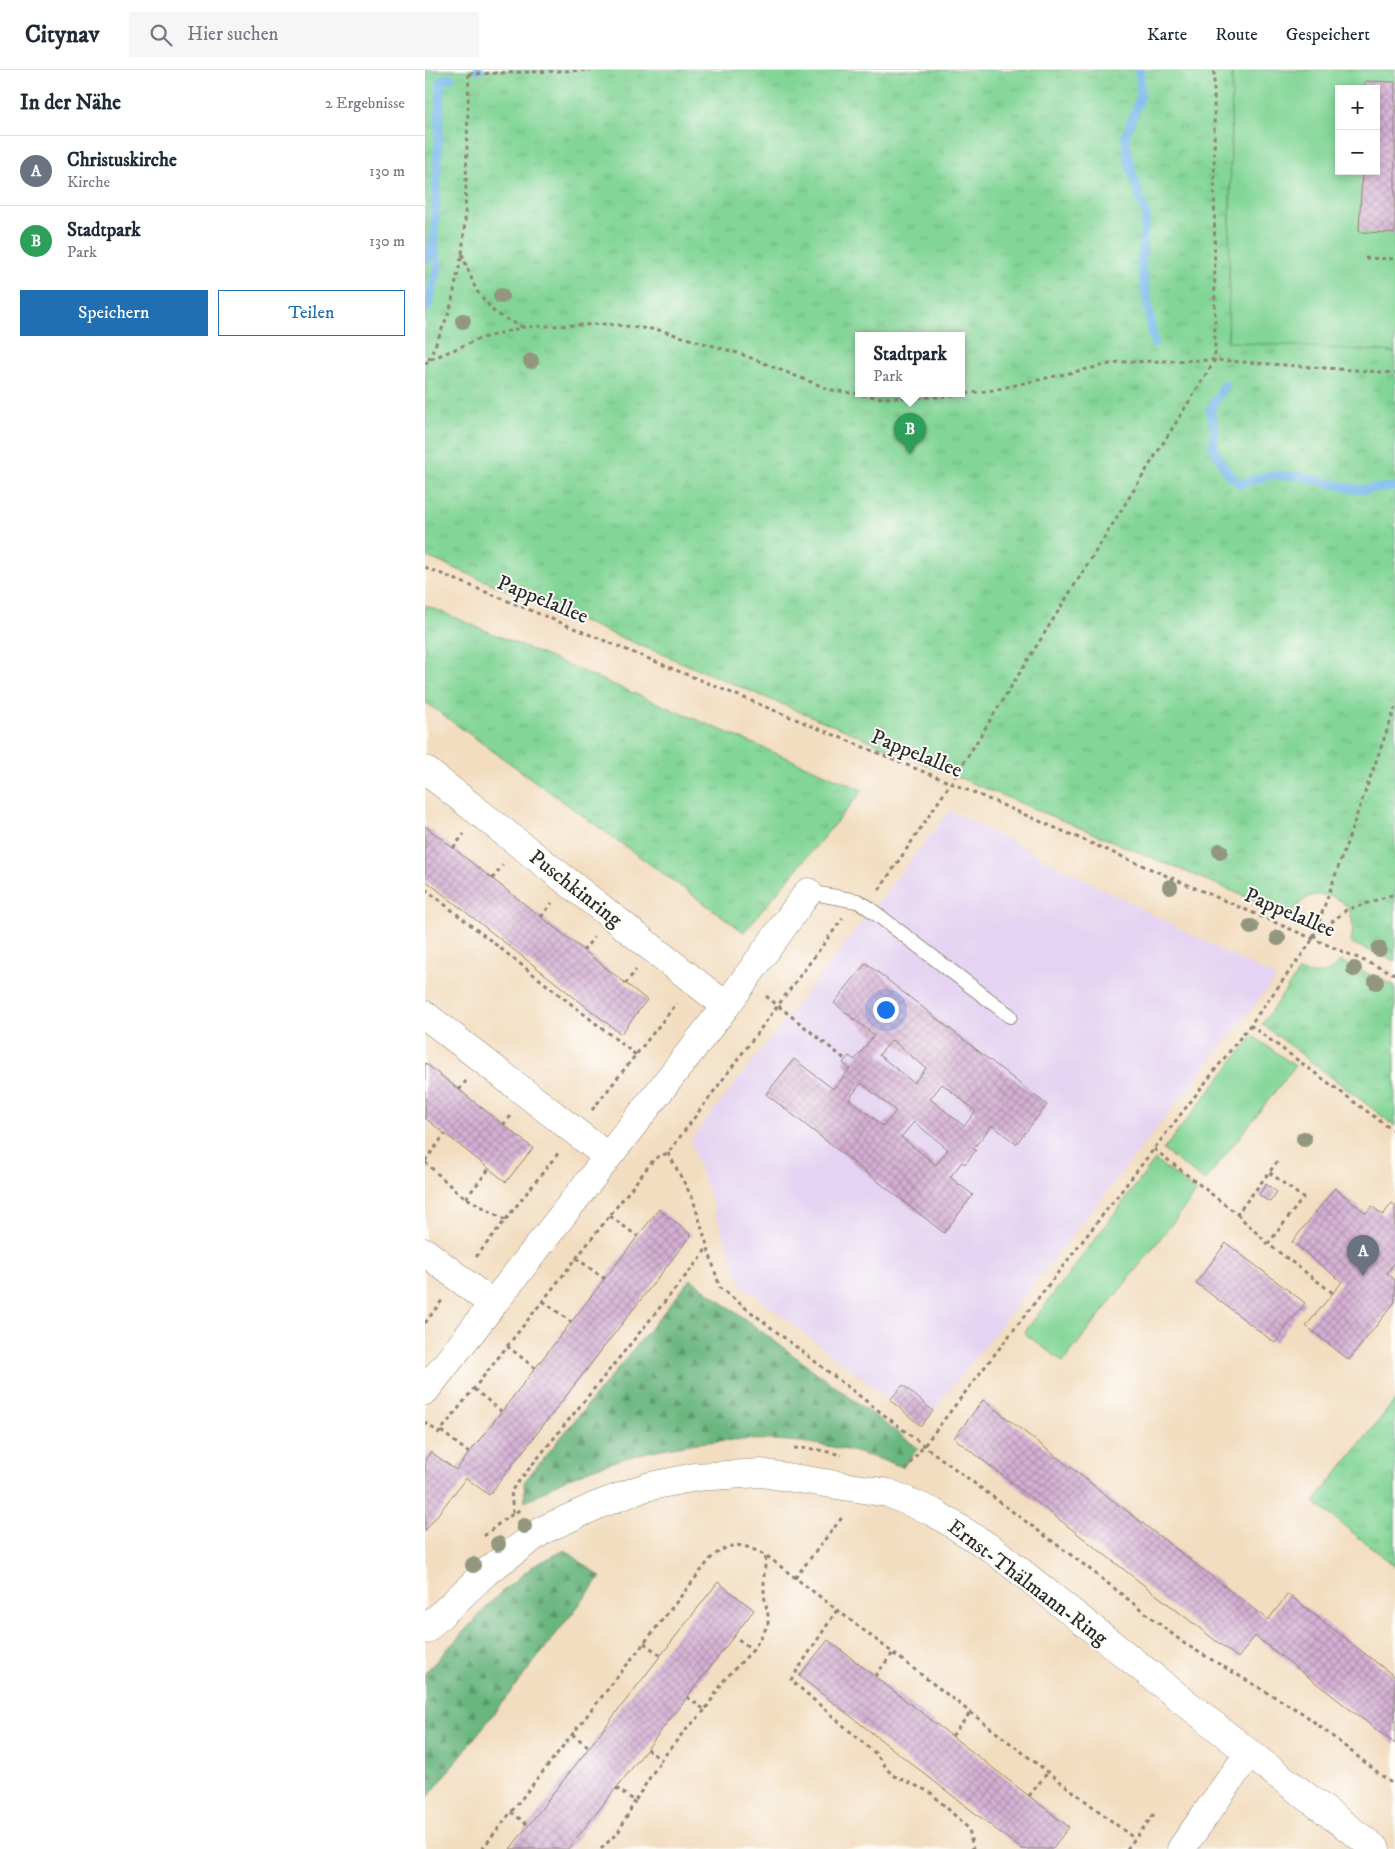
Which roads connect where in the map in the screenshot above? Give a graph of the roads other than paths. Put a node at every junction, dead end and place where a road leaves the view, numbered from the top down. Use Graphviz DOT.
graph roads {
  1 [pos="425,770"];
  2 [pos="808,892"];
  3 [pos="727,1006"];
  4 [pos="425,1015"];
  5 [pos="1010,1016"];
  6 [pos="608,1157"];
  7 [pos="425,1252"];
  8 [pos="492,1304"];
  9 [pos="425,1390"];
  10 [pos="425,1630"];
  11 [pos="1249,1753"];
  12 [pos="1190,1846"];
  13 [pos="1376,1849"];
  1 -- 3 [label="street, Puschkinring"];
  2 -- 3 [label="street"];
  2 -- 5 [label="lane"];
  3 -- 6 [label="street"];
  4 -- 6 [label="street"];
  6 -- 8 [label="street"];
  7 -- 8 [label="street"];
  8 -- 9 [label="street"];
  10 -- 11 [label="street, Ernst-Thälmann-Ring"];
  11 -- 12 [label="street"];
  11 -- 13 [label="street, Ernst-Thälmann-Ring"];
}
